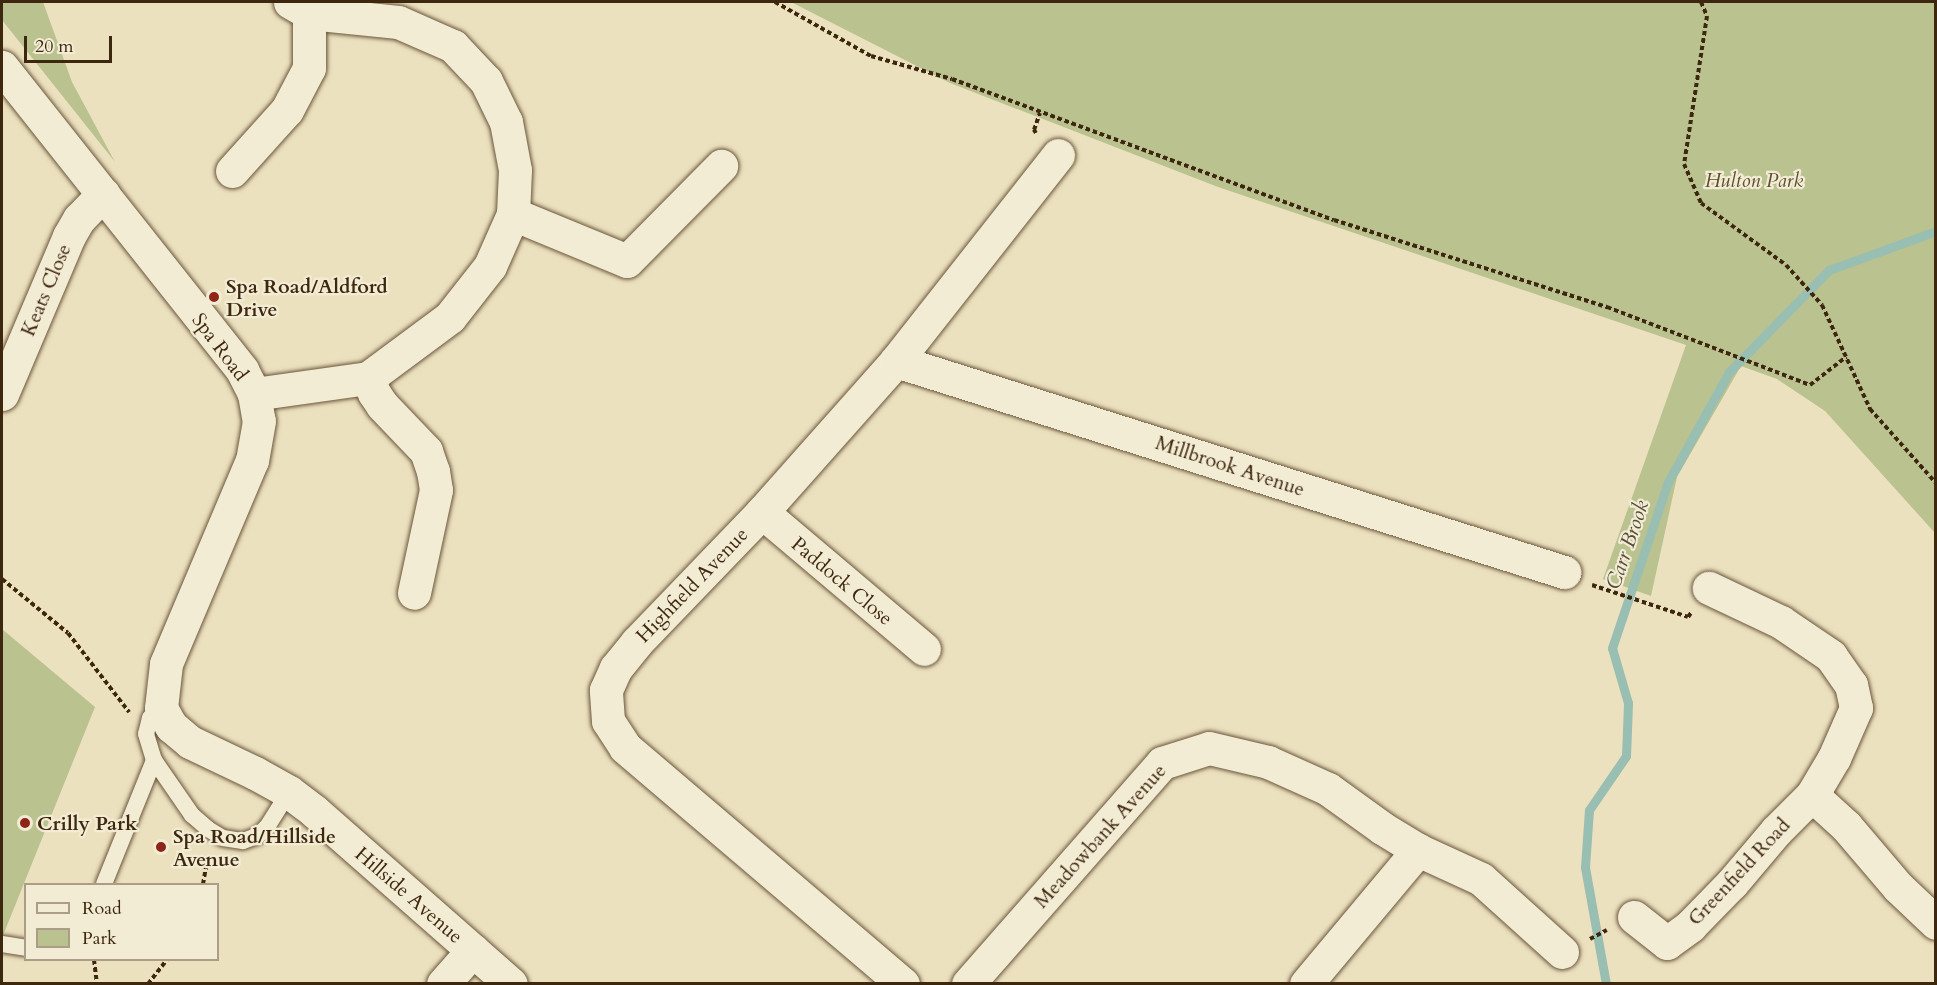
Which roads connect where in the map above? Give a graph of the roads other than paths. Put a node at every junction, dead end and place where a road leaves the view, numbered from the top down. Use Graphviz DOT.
graph roads {
  1 [pos="300,7"];
  2 [pos="2,67"];
  3 [pos="1058,155"];
  4 [pos="721,166"];
  5 [pos="232,171"];
  6 [pos="103,194"];
  7 [pos="513,214"];
  8 [pos="896,360"];
  9 [pos="368,378"];
  10 [pos="2,394"];
  11 [pos="254,394"];
  12 [pos="762,512"];
  13 [pos="1564,572"];
  14 [pos="1709,588"];
  15 [pos="414,592"];
  16 [pos="924,649"];
  17 [pos="153,721"];
  18 [pos="154,760"];
  19 [pos="289,792"];
  20 [pos="1812,795"];
  21 [pos="1418,850"];
  22 [pos="105,883"];
  23 [pos="1625,922"];
  24 [pos="1935,923"];
  25 [pos="2,944"];
  26 [pos="1575,946"];
  27 [pos="24,948"];
  28 [pos="473,950"];
  29 [pos="443,984"];
  30 [pos="511,984"];
  31 [pos="903,984"];
  32 [pos="968,984"];
  33 [pos="1305,984"];
  1 -- 5 [label="street"];
  1 -- 7 [label="street"];
  2 -- 6 [label="street, Spa Road"];
  3 -- 8 [label="street, Highfield Avenue"];
  4 -- 7 [label="street"];
  6 -- 10 [label="street, Keats Close"];
  6 -- 11 [label="street, Spa Road"];
  7 -- 9 [label="street"];
  8 -- 12 [label="street, Highfield Avenue"];
  8 -- 13 [label="street, Millbrook Avenue"];
  9 -- 11 [label="street"];
  9 -- 15 [label="street"];
  11 -- 17 [label="street, Spa Road"];
  12 -- 16 [label="street, Paddock Close"];
  12 -- 31 [label="street, Highfield Avenue"];
  14 -- 20 [label="street, Greenfield Road"];
  17 -- 18 [label="lane"];
  17 -- 19 [label="street, Hillside Avenue"];
  18 -- 19 [label="lane"];
  18 -- 22 [label="lane"];
  19 -- 28 [label="street, Hillside Avenue"];
  20 -- 23 [label="street, Greenfield Road"];
  20 -- 24 [label="street"];
  21 -- 26 [label="street, Meadowbank Avenue"];
  21 -- 32 [label="street, Meadowbank Avenue"];
  21 -- 33 [label="street"];
  25 -- 27 [label="lane"];
  28 -- 29 [label="street"];
  28 -- 30 [label="street, Hillside Avenue"];
}
